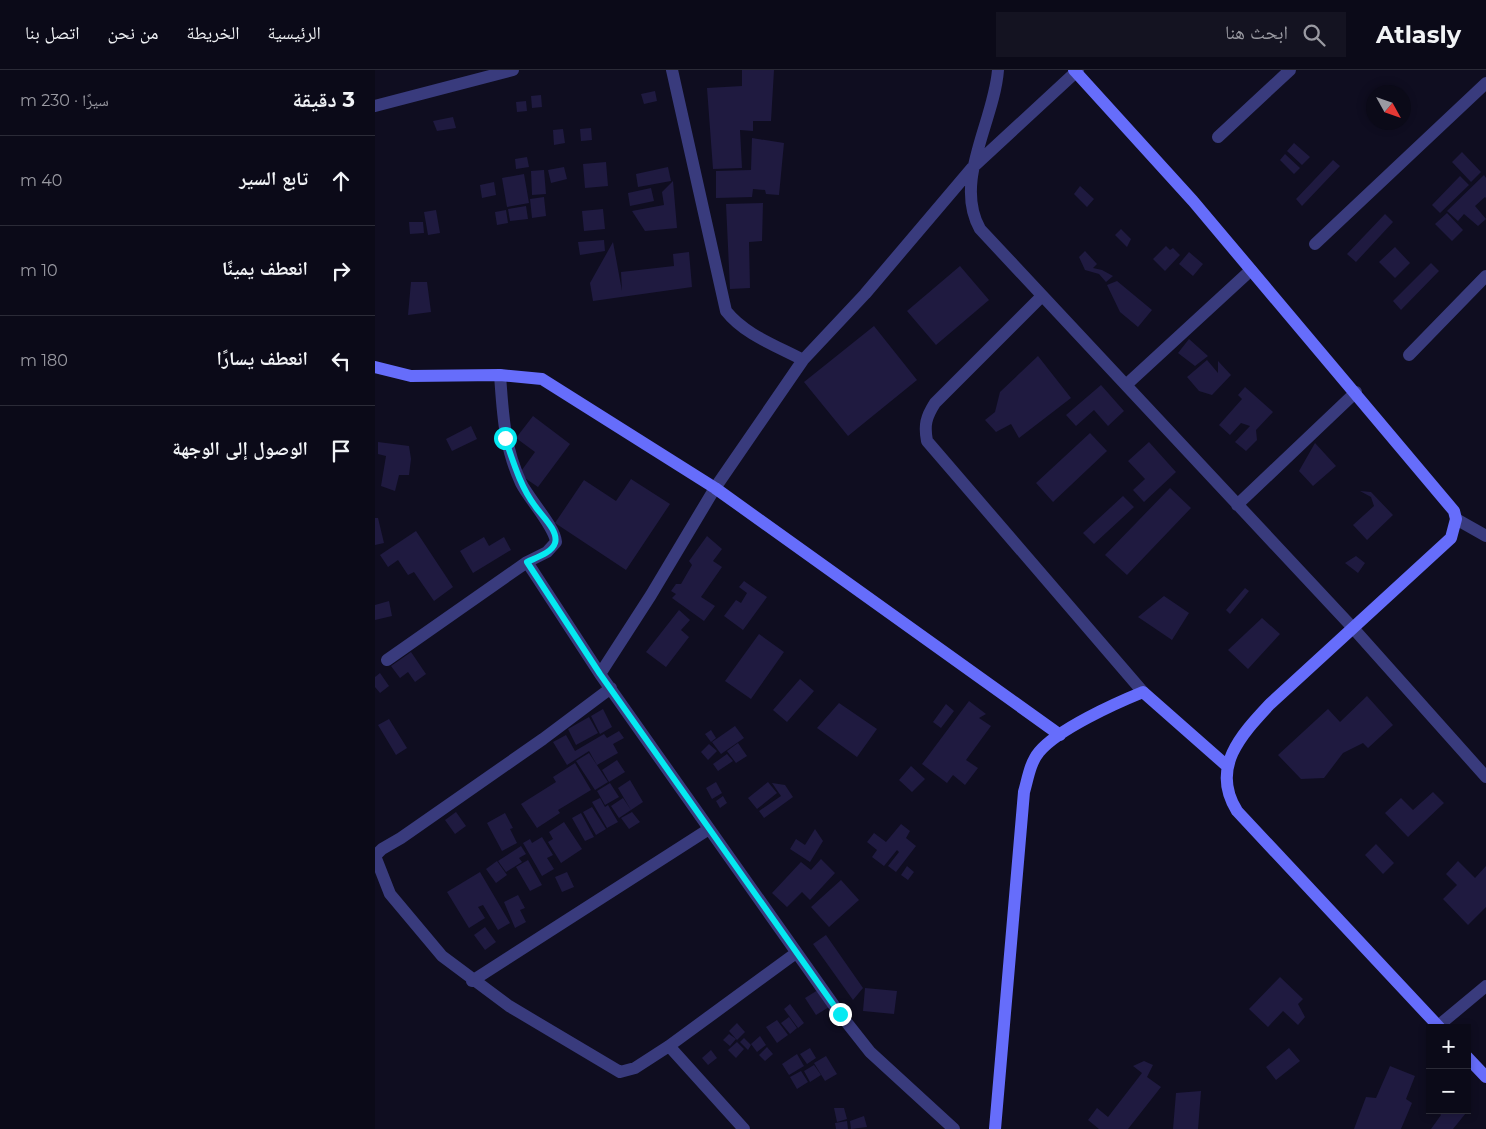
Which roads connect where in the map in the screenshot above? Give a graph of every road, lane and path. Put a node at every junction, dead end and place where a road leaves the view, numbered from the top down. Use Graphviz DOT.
graph roads {
  1 [pos="513,70"];
  2 [pos="672,70"];
  3 [pos="998,70"];
  4 [pos="1290,70"];
  5 [pos="1076,71"];
  6 [pos="1486,83"];
  7 [pos="375,106"];
  8 [pos="1218,137"];
  9 [pos="972,168"];
  10 [pos="1315,244"];
  11 [pos="1251,270"];
  12 [pos="1486,276"];
  13 [pos="1042,296"];
  14 [pos="1409,355"];
  15 [pos="803,360"];
  16 [pos="375,366"];
  17 [pos="500,375"];
  18 [pos="1126,385"];
  19 [pos="1356,392"];
  20 [pos="715,488"];
  21 [pos="1237,505"];
  22 [pos="1456,519"];
  23 [pos="1486,536"];
  24 [pos="527,562"];
  25 [pos="1353,628"];
  26 [pos="387,660"];
  27 [pos="600,674"];
  28 [pos="611,688"];
  29 [pos="1143,692"];
  30 [pos="1060,735"];
  31 [pos="1227,766"];
  32 [pos="1486,777"];
  33 [pos="709,829"];
  34 [pos="796,953"];
  35 [pos="472,981"];
  36 [pos="1486,986"];
  37 [pos="1436,1024"];
  38 [pos="1442,1024"];
  39 [pos="669,1046"];
  40 [pos="1471,1061"];
  41 [pos="1486,1077"];
  42 [pos="744,1129"];
  43 [pos="955,1129"];
  44 [pos="995,1129"];
  1 -- 7 [label="street"];
  2 -- 15 [label="street"];
  3 -- 9 [label="street"];
  4 -- 8 [label="street"];
  5 -- 9 [label="street"];
  5 -- 11 [label="street"];
  6 -- 10 [label="street"];
  9 -- 13 [label="street"];
  9 -- 15 [label="street"];
  11 -- 18 [label="street"];
  11 -- 19 [label="street"];
  12 -- 14 [label="street"];
  13 -- 18 [label="street"];
  13 -- 29 [label="street"];
  15 -- 20 [label="street"];
  16 -- 17 [label="street"];
  17 -- 20 [label="street"];
  17 -- 24 [label="street"];
  18 -- 21 [label="street"];
  19 -- 21 [label="street"];
  19 -- 22 [label="street"];
  20 -- 27 [label="street"];
  20 -- 30 [label="street"];
  21 -- 25 [label="street"];
  22 -- 23 [label="street"];
  22 -- 25 [label="street"];
  24 -- 26 [label="street"];
  24 -- 27 [label="street"];
  25 -- 31 [label="street"];
  25 -- 32 [label="street"];
  27 -- 28 [label="street"];
  28 -- 33 [label="street"];
  28 -- 35 [label="street"];
  29 -- 30 [label="street"];
  29 -- 31 [label="street"];
  30 -- 44 [label="street"];
  31 -- 37 [label="street"];
  33 -- 34 [label="street"];
  33 -- 35 [label="street"];
  34 -- 39 [label="street"];
  34 -- 43 [label="street"];
  35 -- 39 [label="street"];
  36 -- 38 [label="street"];
  39 -- 42 [label="street"];
  40 -- 41 [label="street"];
}
